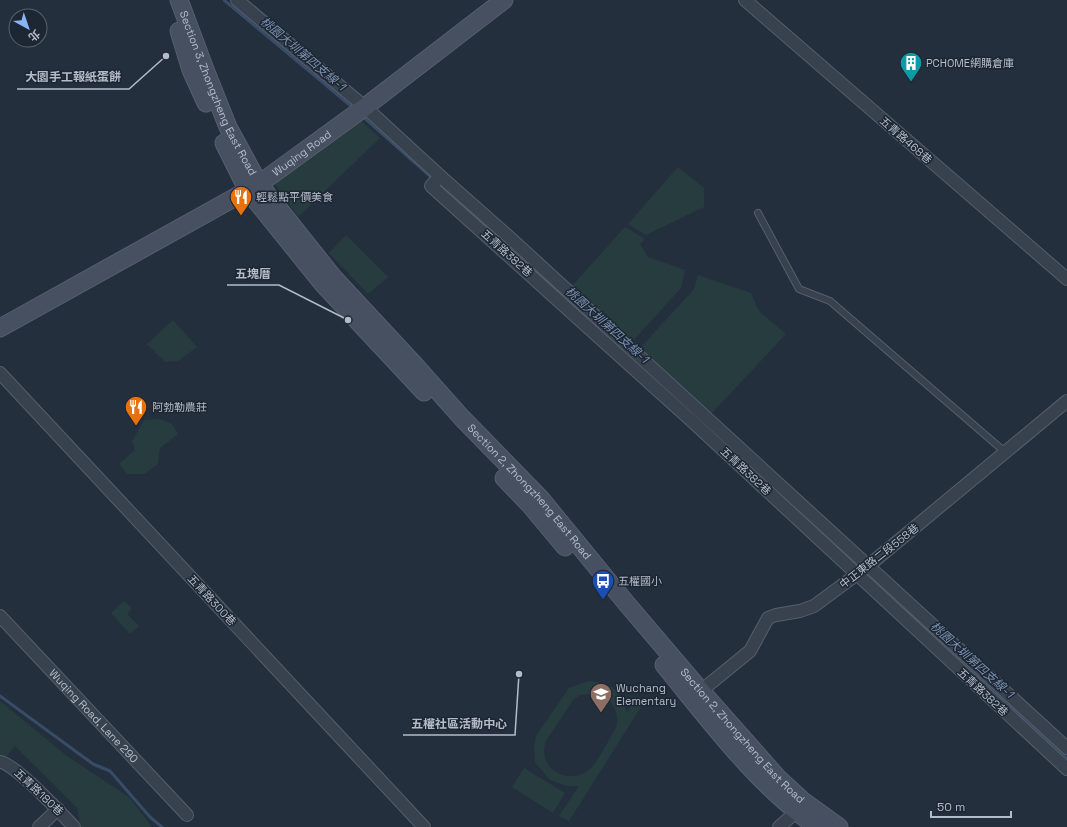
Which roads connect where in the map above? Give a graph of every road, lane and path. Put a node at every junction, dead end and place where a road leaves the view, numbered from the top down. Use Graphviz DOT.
graph roads {
  1 [pos="168,0"];
  2 [pos="179,0"];
  3 [pos="237,0"];
  4 [pos="504,0"];
  5 [pos="746,0"];
  6 [pos="365,107"];
  7 [pos="440,176"];
  8 [pos="254,188"];
  9 [pos="758,213"];
  10 [pos="508,236"];
  11 [pos="499,246"];
  12 [pos="1067,279"];
  13 [pos="0,328"];
  14 [pos="0,373"];
  15 [pos="1067,401"];
  16 [pos="701,412"];
  17 [pos="693,422"];
  18 [pos="1005,452"];
  19 [pos="868,566"];
  20 [pos="857,575"];
  21 [pos="0,616"];
  22 [pos="696,695"];
  23 [pos="1067,748"];
  24 [pos="0,762"];
  25 [pos="1067,768"];
  26 [pos="799,806"];
  27 [pos="58,809"];
  28 [pos="187,815"];
  29 [pos="39,827"];
  30 [pos="74,827"];
  31 [pos="424,827"];
  32 [pos="779,827"];
  33 [pos="817,827"];
  34 [pos="839,827"];
  1 -- 8 [label="main road, Section 3, Zhongzheng East Road"];
  2 -- 8 [label="main road, Section 3, Zhongzheng East Road"];
  3 -- 6 [label="street, 五青路382巷"];
  4 -- 6 [label="main road, Wuqing Road"];
  5 -- 12 [label="street, 五青路468巷"];
  6 -- 7 [label="street, 五青路382巷"];
  6 -- 8 [label="main road, Wuqing Road"];
  7 -- 10 [label="street, 五青路382巷"];
  7 -- 11 [label="street, 五青路382巷"];
  8 -- 13 [label="main road, Wuqing Road"];
  8 -- 22 [label="main road, Section 2, Zhongzheng East Road"];
  9 -- 18 [label="lane"];
  10 -- 11 [label="lane"];
  10 -- 16 [label="street, 五青路382巷"];
  11 -- 17 [label="street, 五青路382巷"];
  14 -- 31 [label="street, 五青路300巷"];
  15 -- 18 [label="street, 中正東路二段558巷"];
  16 -- 17 [label="lane"];
  16 -- 19 [label="street, 五青路382巷"];
  17 -- 20 [label="street, 五青路382巷"];
  18 -- 19 [label="street, 中正東路二段558巷"];
  19 -- 20 [label="street, 中正東路二段558巷"];
  19 -- 23 [label="street, 五青路382巷"];
  20 -- 22 [label="street, 中正東路二段558巷"];
  20 -- 25 [label="street, 五青路382巷"];
  21 -- 28 [label="street, Wuqing Road, Lane 290"];
  22 -- 26 [label="main road, Section 2, Zhongzheng East Road"];
  24 -- 27 [label="street, 五青路180巷"];
  26 -- 32 [label="street"];
  26 -- 33 [label="main road, Section 2, Zhongzheng East Road"];
  26 -- 34 [label="main road, Section 2, Zhongzheng East Road"];
  27 -- 29 [label="street"];
  27 -- 30 [label="street, 五青路180巷"];
}
